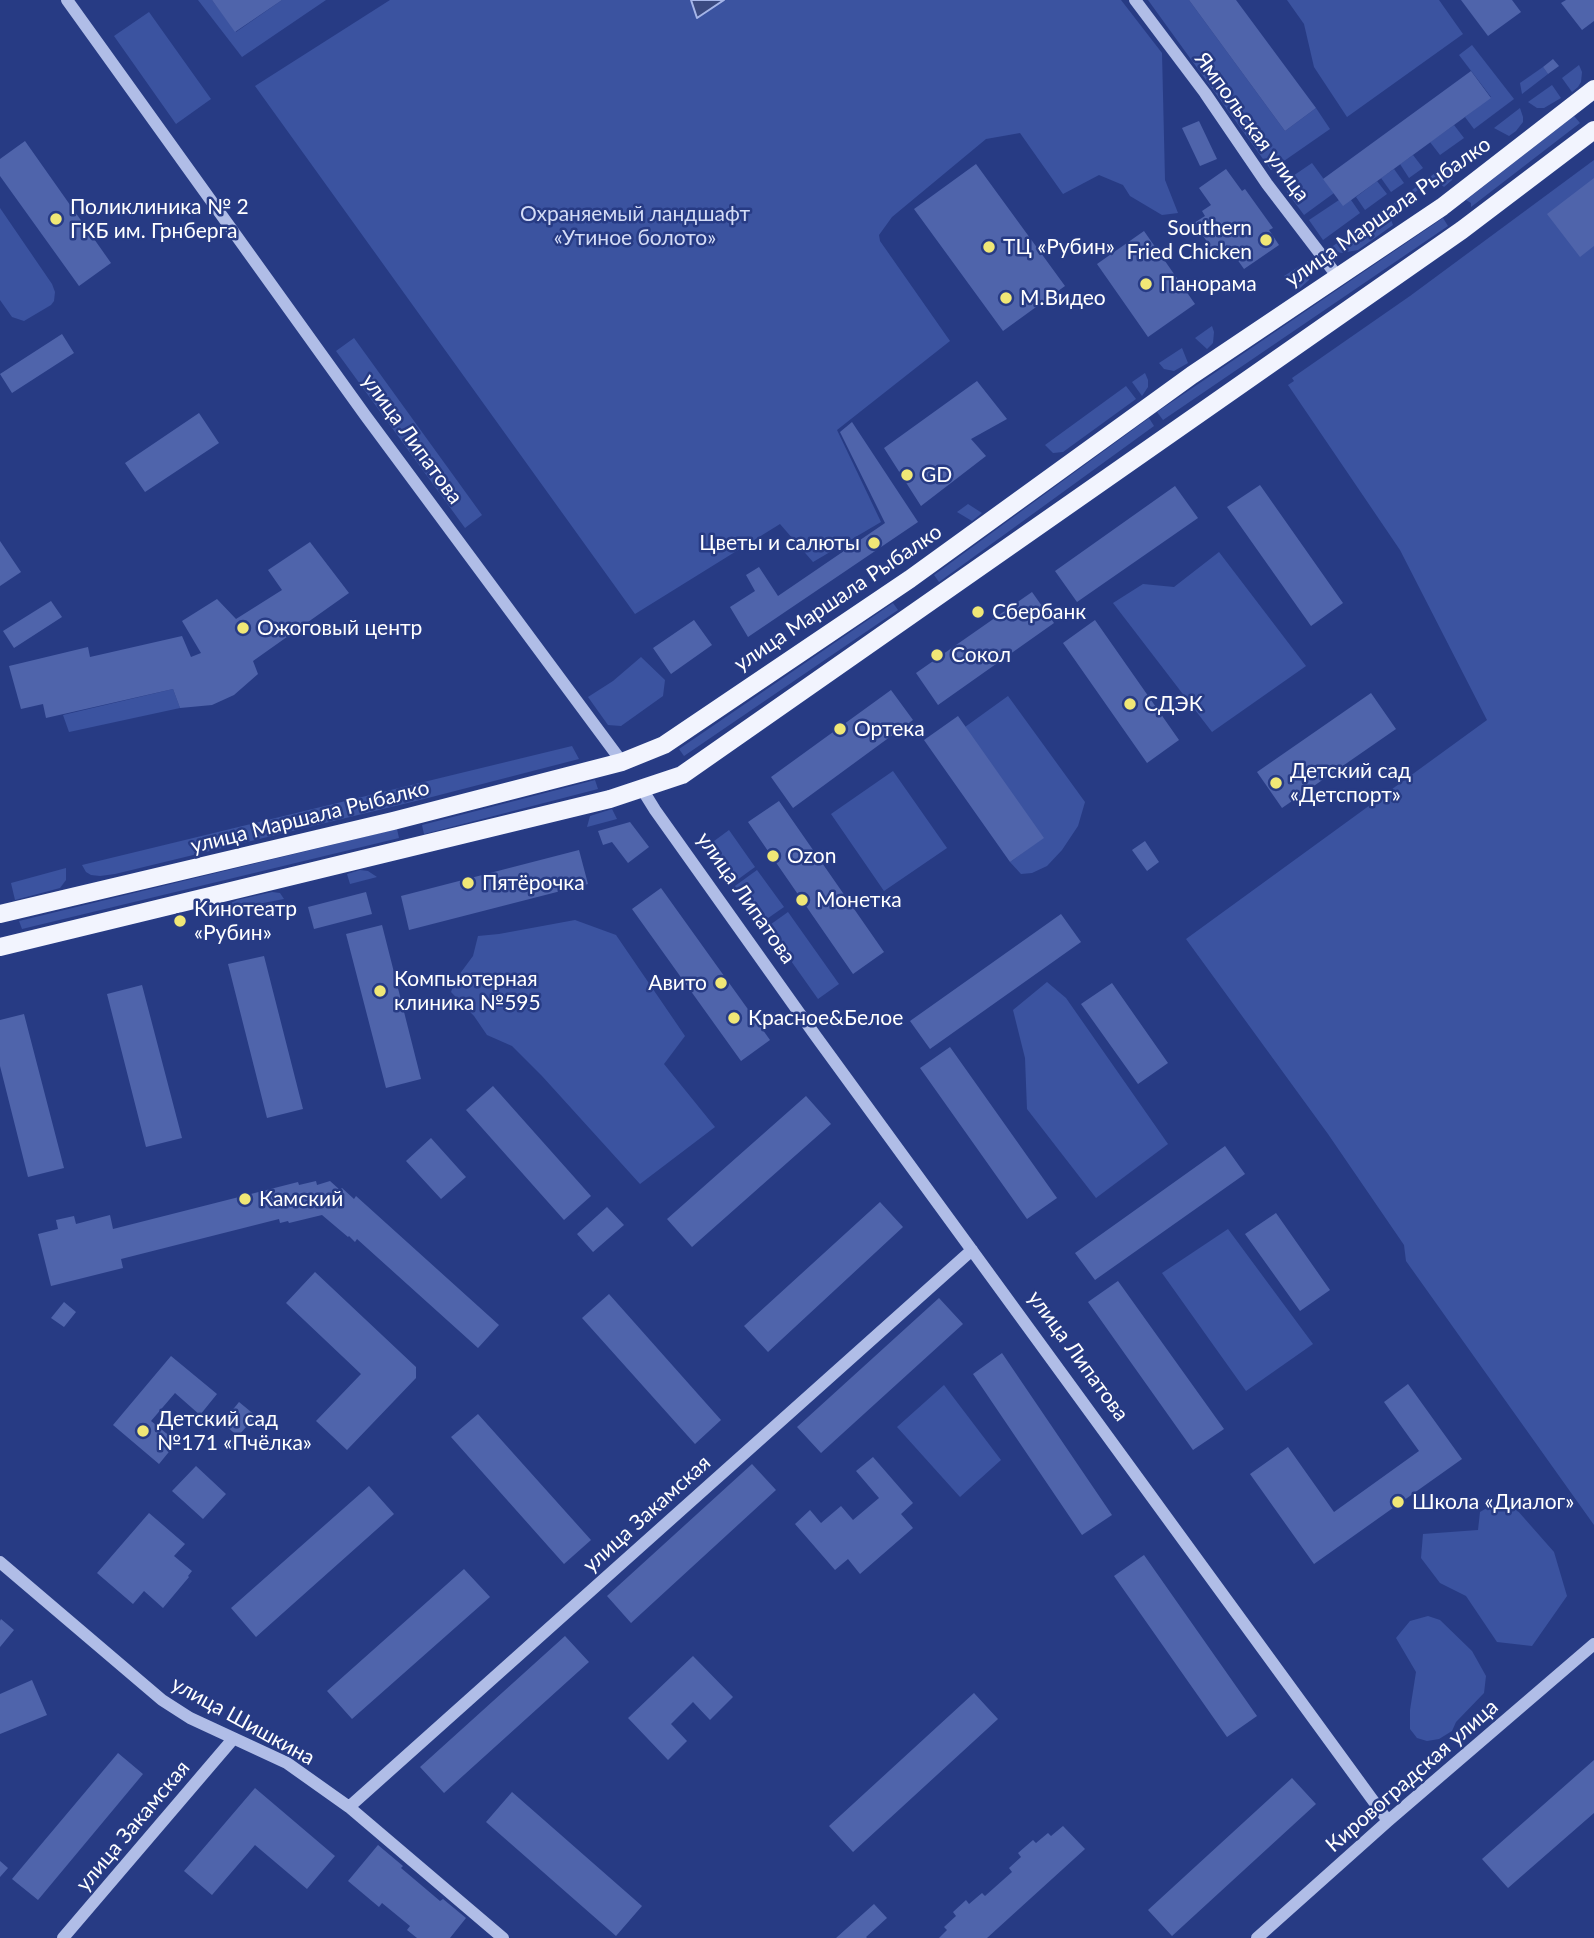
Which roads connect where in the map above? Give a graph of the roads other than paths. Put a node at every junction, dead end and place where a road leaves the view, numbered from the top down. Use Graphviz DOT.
graph roads {
  1 [pos="67,0"];
  2 [pos="1135,0"];
  3 [pos="1594,89"];
  4 [pos="1594,130"];
  5 [pos="1442,207"];
  6 [pos="1462,230"];
  7 [pos="1338,277"];
  8 [pos="909,579"];
  9 [pos="928,602"];
  10 [pos="622,762"];
  11 [pos="642,789"];
  12 [pos="393,821"];
  13 [pos="402,849"];
  14 [pos="0,915"];
  15 [pos="0,947"];
  16 [pos="972,1250"];
  17 [pos="0,1562"];
  18 [pos="1594,1644"];
  19 [pos="233,1739"];
  20 [pos="349,1807"];
  21 [pos="1388,1821"];
  22 [pos="63,1938"];
  23 [pos="503,1938"];
  24 [pos="1257,1938"];
  1 -- 10 [label="street, улица Липатова"];
  2 -- 7 [label="street, Ямпольская улица"];
  3 -- 5 [label="main road, улица Маршала Рыбалко"];
  4 -- 6 [label="main road"];
  5 -- 6 [label="main road"];
  5 -- 7 [label="main road, улица Маршала Рыбалко"];
  6 -- 9 [label="main road"];
  7 -- 8 [label="main road, улица Маршала Рыбалко"];
  8 -- 9 [label="main road"];
  8 -- 10 [label="main road, улица Маршала Рыбалко"];
  9 -- 11 [label="main road"];
  10 -- 11 [label="main road, улица Липатова"];
  10 -- 12 [label="main road, улица Маршала Рыбалко"];
  11 -- 13 [label="main road"];
  11 -- 16 [label="street, улица Липатова"];
  12 -- 13 [label="main road"];
  12 -- 14 [label="main road, улица Маршала Рыбалко"];
  13 -- 15 [label="main road"];
  16 -- 20 [label="street, улица Закамская"];
  16 -- 21 [label="street, улица Липатова"];
  17 -- 19 [label="street, улица Шишкина"];
  18 -- 21 [label="street, Кировоградская улица"];
  19 -- 20 [label="street, улица Шишкина"];
  19 -- 22 [label="street, улица Закамская"];
  20 -- 23 [label="street, улица Шишкина"];
  21 -- 24 [label="street, Кировоградская улица"];
}
